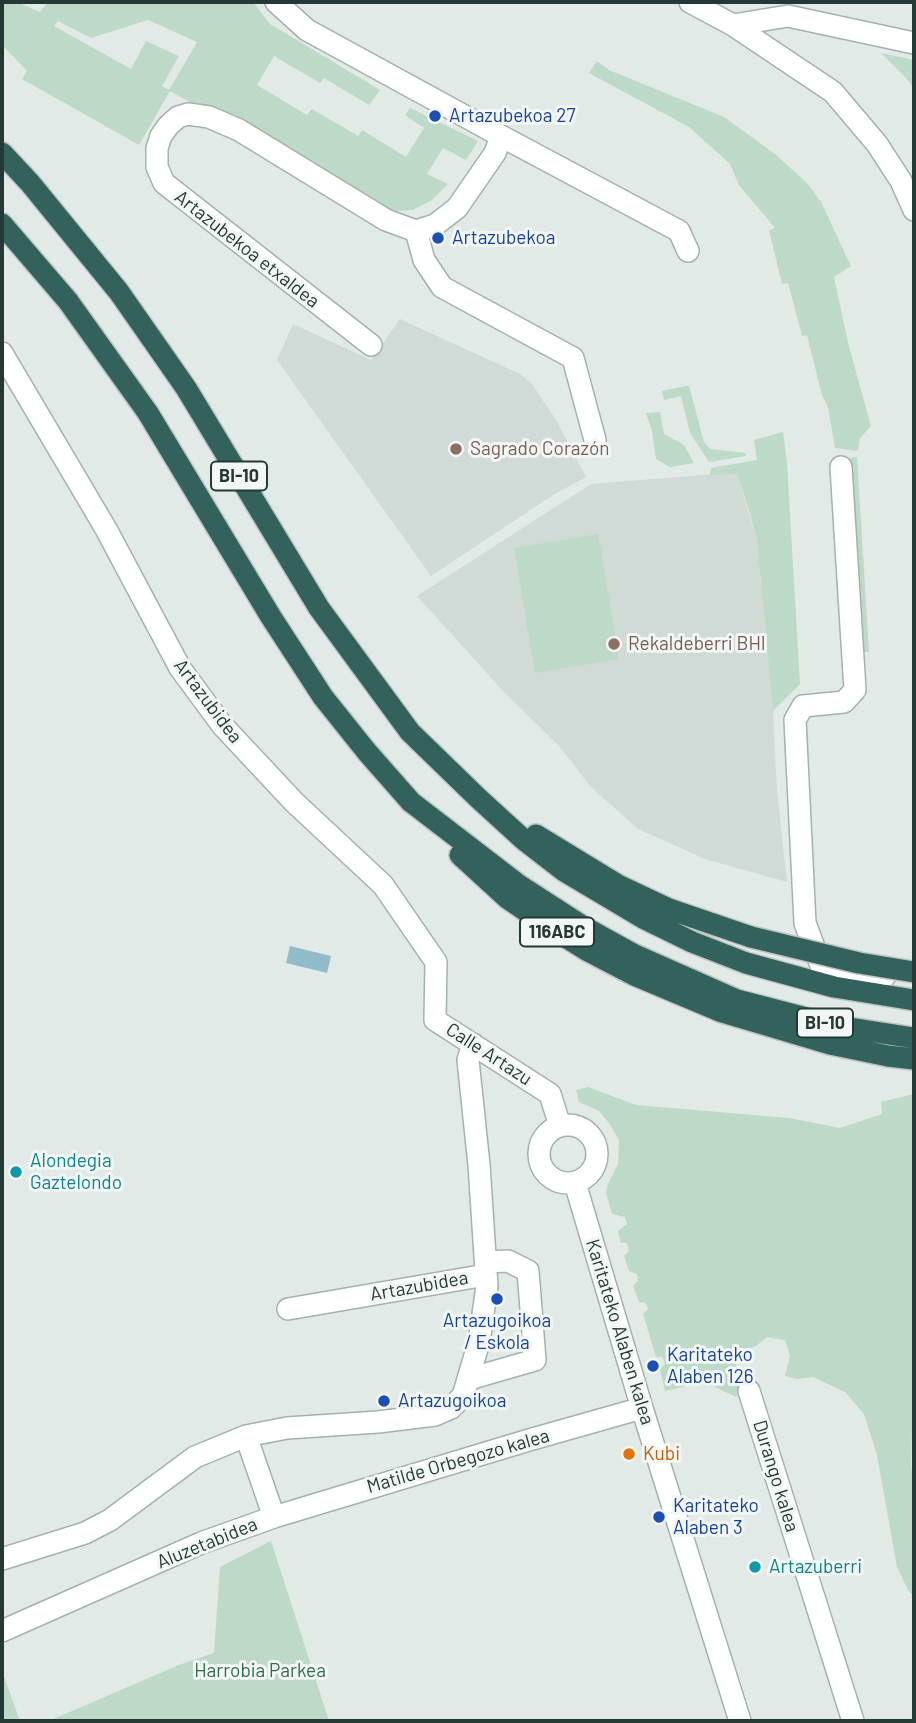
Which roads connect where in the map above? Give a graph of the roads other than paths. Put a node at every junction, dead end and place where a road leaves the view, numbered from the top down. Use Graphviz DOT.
graph roads {
  1 [pos="276,2"];
  2 [pos="690,2"];
  3 [pos="733,25"];
  4 [pos="914,43"];
  5 [pos="500,136"];
  6 [pos="2,153"];
  7 [pos="914,210"];
  8 [pos="2,224"];
  9 [pos="416,232"];
  10 [pos="688,251"];
  11 [pos="371,345"];
  12 [pos="2,353"];
  13 [pos="595,440"];
  14 [pos="841,467"];
  15 [pos="478,798"];
  16 [pos="411,802"];
  17 [pos="914,972"];
  18 [pos="914,979"];
  19 [pos="914,1000"];
  20 [pos="735,1008"];
  21 [pos="435,1020"];
  22 [pos="914,1038"];
  23 [pos="473,1044"];
  24 [pos="914,1059"];
  25 [pos="560,1126"];
  26 [pos="575,1183"];
  27 [pos="486,1268"];
  28 [pos="288,1309"];
  29 [pos="470,1379"];
  30 [pos="749,1391"];
  31 [pos="642,1408"];
  32 [pos="246,1436"];
  33 [pos="274,1517"];
  34 [pos="2,1559"];
  35 [pos="2,1631"];
  36 [pos="740,1721"];
  37 [pos="853,1721"];
  1 -- 5 [label="street"];
  2 -- 3 [label="street"];
  3 -- 4 [label="street"];
  3 -- 7 [label="street"];
  5 -- 9 [label="street"];
  5 -- 10 [label="street"];
  6 -- 15 [label="highway, BI-10"];
  8 -- 16 [label="highway, BI-10"];
  9 -- 11 [label="street, Artazubekoa etxaldea"];
  9 -- 13 [label="street"];
  12 -- 21 [label="street, Artazubidea"];
  14 -- 18 [label="street"];
  15 -- 17 [label="highway, bridge"];
  15 -- 19 [label="highway, BI-10"];
  16 -- 20 [label="highway, 116ABC"];
  20 -- 22 [label="highway, BI-10"];
  20 -- 24 [label="highway, 116ABC"];
  21 -- 23 [label="street, Calle Artazu"];
  23 -- 25 [label="street, Calle Artazu"];
  23 -- 27 [label="street, Artazubidea"];
  25 -- 26 [label="street"];
  25 -- 26 [label="street"];
  26 -- 31 [label="street, Karitateko Alaben kalea"];
  27 -- 28 [label="street, Artazubidea"];
  27 -- 29 [label="street, Artazubidea"];
  27 -- 29 [label="street, Artazubidea"];
  29 -- 32 [label="street, Artazubidea"];
  30 -- 37 [label="street, Durango kalea"];
  31 -- 33 [label="street, Matilde Orbegozo kalea"];
  31 -- 36 [label="street, Karitateko Alaben kalea"];
  32 -- 33 [label="street, Aluzetabidea"];
  32 -- 34 [label="street"];
  33 -- 35 [label="street, Aluzetabidea"];
}
